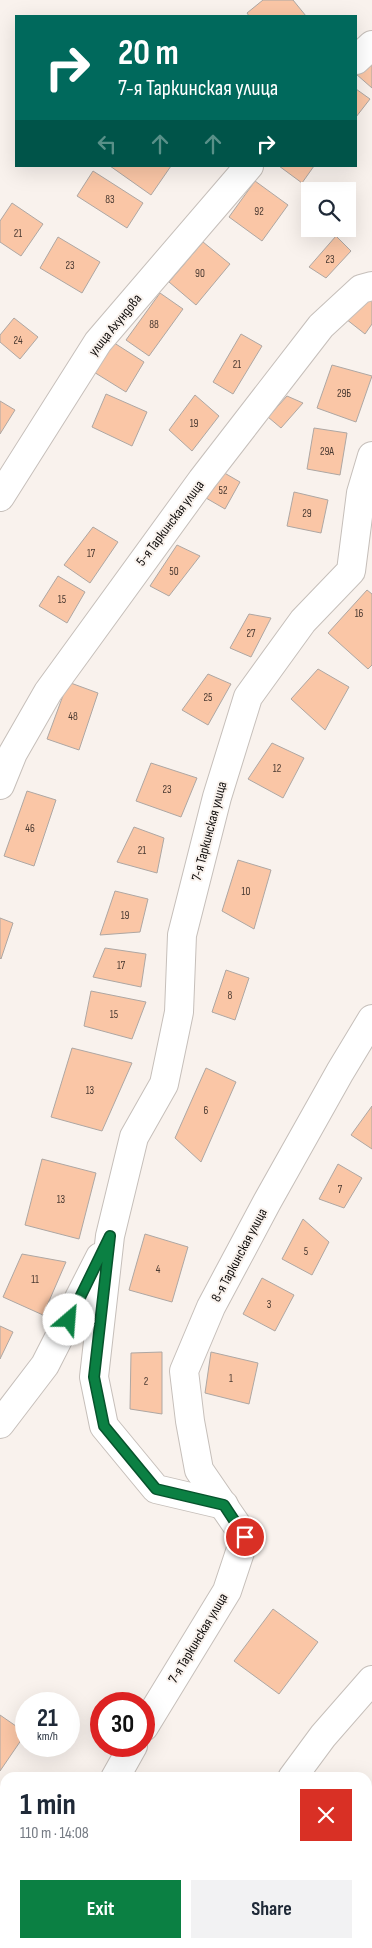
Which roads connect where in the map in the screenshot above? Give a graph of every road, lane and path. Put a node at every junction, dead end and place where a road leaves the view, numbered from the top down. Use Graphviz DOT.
graph roads {
  1 [pos="372,45"];
  2 [pos="357,59"];
  3 [pos="248,167"];
  4 [pos="372,286"];
  5 [pos="372,456"];
  6 [pos="0,498"];
  7 [pos="362,554"];
  8 [pos="6,757"];
  9 [pos="0,785"];
  10 [pos="372,1019"];
  11 [pos="110,1236"];
  12 [pos="0,1424"];
  13 [pos="224,1505"];
  14 [pos="372,1680"];
  15 [pos="155,1709"];
  16 [pos="126,1757"];
  17 [pos="118,1772"];
  18 [pos="296,1772"];
  1 -- 2 [label="street"];
  3 -- 6 [label="street, улица Ахундова"];
  4 -- 8 [label="street, 5-я Таркинская улица"];
  5 -- 7 [label="street, 7-я Таркинская улица"];
  7 -- 11 [label="street, 7-я Таркинская улица"];
  8 -- 9 [label="street, 5-я Таркинская улица"];
  10 -- 13 [label="street, 8-я Таркинская улица"];
  11 -- 12 [label="street, 7-я Таркинская улица"];
  11 -- 13 [label="street, 7-я Таркинская улица"];
  13 -- 15 [label="street, 7-я Таркинская улица"];
  14 -- 18 [label="street"];
  16 -- 17 [label="street"];
}
